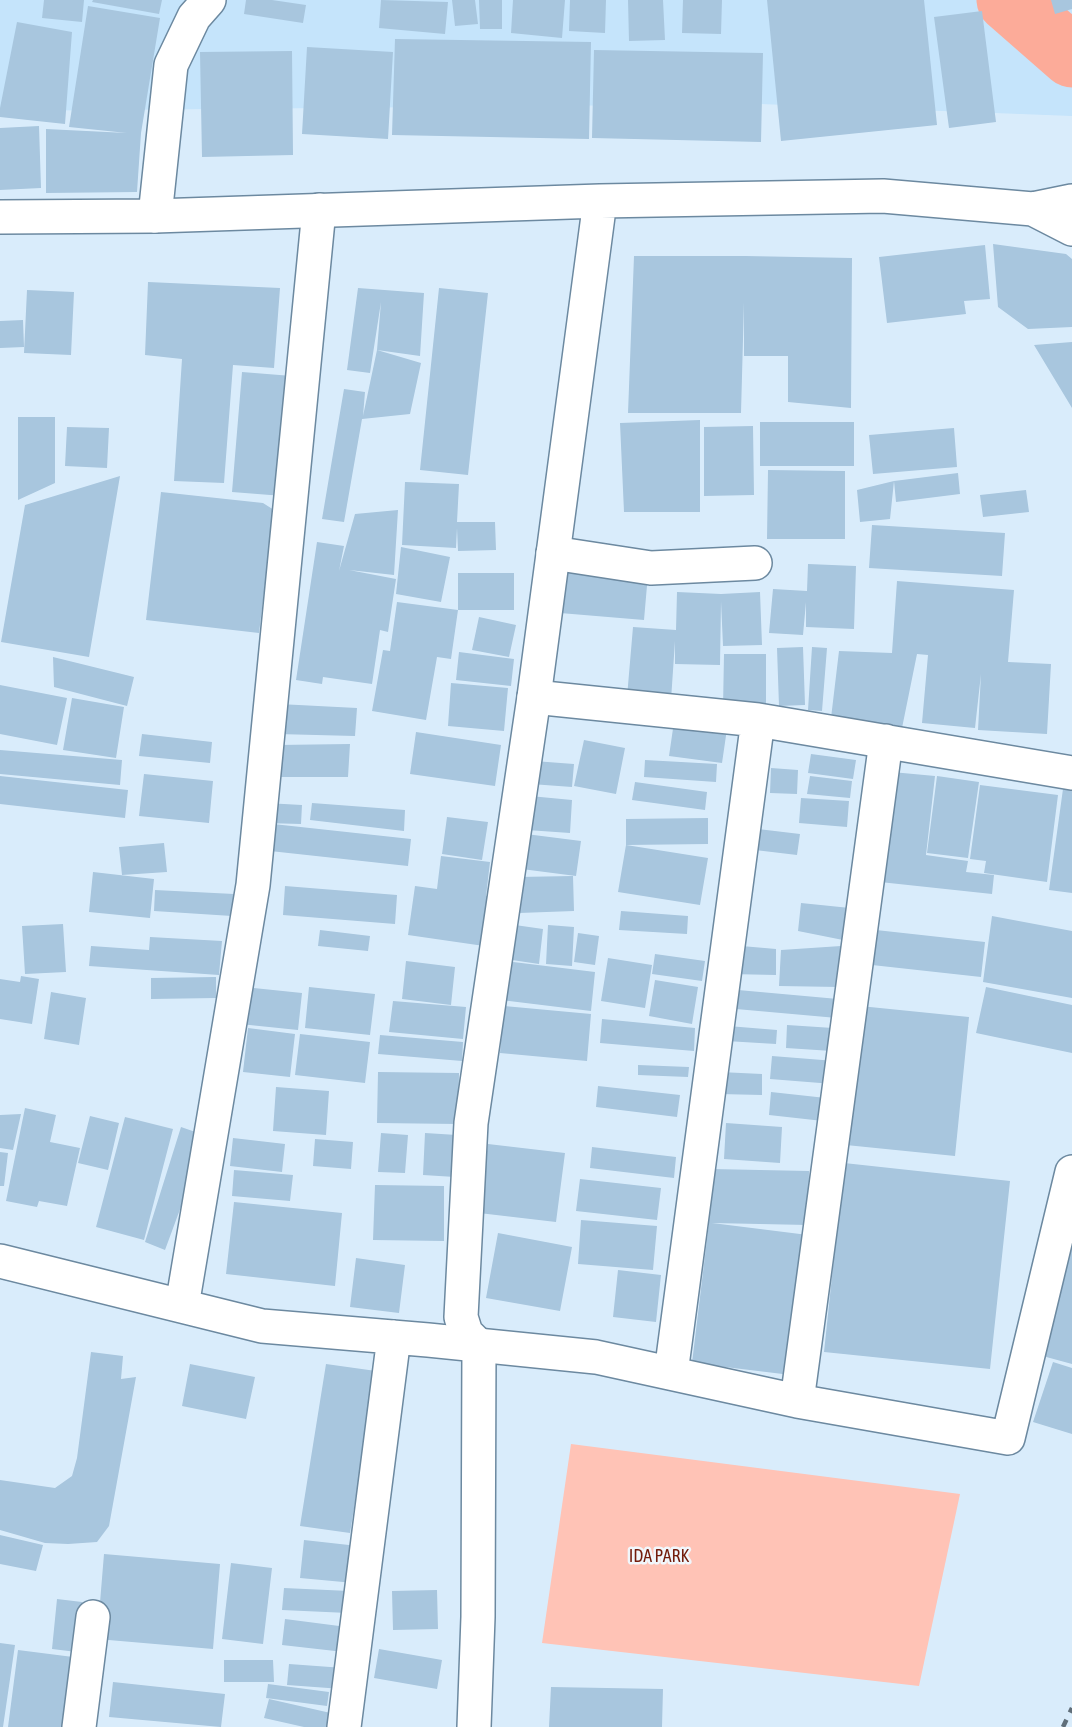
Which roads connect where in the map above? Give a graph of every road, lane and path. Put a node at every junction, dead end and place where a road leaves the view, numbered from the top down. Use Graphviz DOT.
graph roads {
  1 [pos="209,0"];
  2 [pos="600,201"];
  3 [pos="1072,201"];
  4 [pos="1033,209"];
  5 [pos="319,210"];
  6 [pos="155,216"];
  7 [pos="0,217"];
  8 [pos="1072,229"];
  9 [pos="553,553"];
  10 [pos="755,563"];
  11 [pos="534,697"];
  12 [pos="758,720"];
  13 [pos="886,741"];
  14 [pos="1072,773"];
  15 [pos="1072,1172"];
  16 [pos="0,1261"];
  17 [pos="182,1306"];
  18 [pos="394,1337"];
  19 [pos="479,1346"];
  20 [pos="671,1373"];
  21 [pos="796,1401"];
  22 [pos="93,1617"];
  23 [pos="79,1727"];
  24 [pos="344,1727"];
  25 [pos="474,1727"];
  1 -- 6 [label="street"];
  2 -- 4 [label="street"];
  2 -- 5 [label="street"];
  2 -- 9 [label="street"];
  3 -- 4 [label="street"];
  4 -- 8 [label="street"];
  5 -- 6 [label="street"];
  5 -- 17 [label="street"];
  6 -- 7 [label="street"];
  9 -- 10 [label="street"];
  9 -- 11 [label="street"];
  11 -- 12 [label="street"];
  11 -- 19 [label="street"];
  12 -- 13 [label="street"];
  12 -- 20 [label="street"];
  13 -- 14 [label="street"];
  13 -- 21 [label="street"];
  15 -- 21 [label="street"];
  16 -- 17 [label="street"];
  17 -- 18 [label="street"];
  18 -- 19 [label="street"];
  18 -- 24 [label="street"];
  19 -- 20 [label="street"];
  19 -- 25 [label="street"];
  20 -- 21 [label="street"];
  22 -- 23 [label="street"];
}
